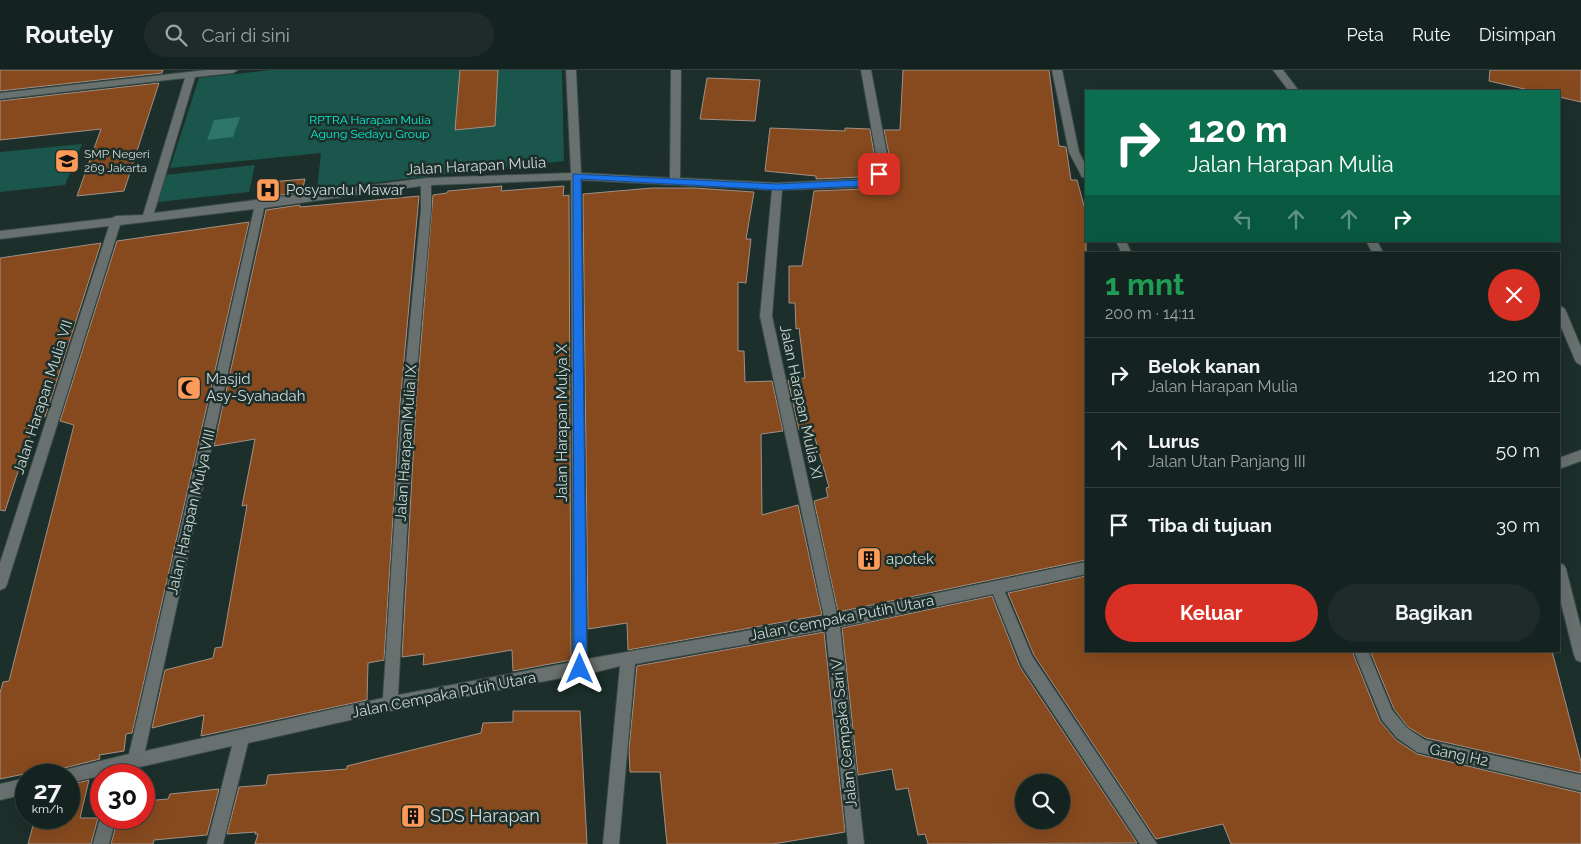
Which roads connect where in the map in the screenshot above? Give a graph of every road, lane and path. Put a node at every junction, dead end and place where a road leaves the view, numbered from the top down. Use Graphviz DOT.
graph roads {
  1 [pos="233,70"];
  2 [pos="571,70"];
  3 [pos="676,70"];
  4 [pos="866,70"];
  5 [pos="1057,70"];
  6 [pos="1278,70"];
  7 [pos="161,75"];
  8 [pos="191,75"];
  9 [pos="1293,90"];
  10 [pos="0,96"];
  11 [pos="1074,152"];
  12 [pos="1085,153"];
  13 [pos="1085,173"];
  14 [pos="576,176"];
  15 [pos="675,181"];
  16 [pos="426,182"];
  17 [pos="777,187"];
  18 [pos="260,205"];
  19 [pos="148,217"];
  20 [pos="116,220"];
  21 [pos="0,234"];
  22 [pos="1560,311"];
  23 [pos="1581,360"];
  24 [pos="1581,455"];
  25 [pos="1560,464"];
  26 [pos="1085,568"];
  27 [pos="1560,573"];
  28 [pos="0,584"];
  29 [pos="996,586"];
  30 [pos="832,622"];
  31 [pos="1361,652"];
  32 [pos="1581,655"];
  33 [pos="628,658"];
  34 [pos="580,669"];
  35 [pos="390,704"];
  36 [pos="242,736"];
  37 [pos="124,764"];
  38 [pos="132,764"];
  39 [pos="1581,783"];
  40 [pos="15,789"];
  41 [pos="0,792"];
  42 [pos="105,829"];
  43 [pos="101,844"];
  44 [pos="215,844"];
  45 [pos="611,844"];
  46 [pos="856,844"];
  47 [pos="1148,844"];
  1 -- 8 [label="street"];
  2 -- 14 [label="street, Jalan Harapan Mulya X"];
  3 -- 15 [label="street"];
  4 -- 17 [label="street, Jalan Harapan Mulia"];
  5 -- 11 [label="street"];
  6 -- 9 [label="street"];
  7 -- 8 [label="street"];
  7 -- 10 [label="street"];
  8 -- 19 [label="street"];
  11 -- 12 [label="street"];
  11 -- 13 [label="street"];
  14 -- 15 [label="street, Jalan Harapan Mulia"];
  14 -- 16 [label="street, Jalan Harapan Mulia"];
  14 -- 34 [label="street, Jalan Harapan Mulya X"];
  15 -- 17 [label="street, Jalan Harapan Mulia"];
  16 -- 18 [label="street, Jalan Harapan Mulia"];
  16 -- 35 [label="street, Jalan Harapan Mulia IX"];
  17 -- 30 [label="street, Jalan Harapan Mulia XI"];
  18 -- 19 [label="street, Jalan Harapan Mulia"];
  18 -- 37 [label="street, Jalan Harapan Mulya VIII"];
  19 -- 20 [label="street, Jalan Harapan Mulia"];
  20 -- 21 [label="street, Jalan Harapan Mulia"];
  20 -- 28 [label="street, Jalan Harapan Mulia VII"];
  22 -- 23 [label="street"];
  24 -- 25 [label="street"];
  26 -- 29 [label="street, Jalan Cempaka Putih Utara"];
  27 -- 32 [label="street"];
  29 -- 30 [label="street, Jalan Cempaka Putih Utara"];
  29 -- 47 [label="street"];
  30 -- 33 [label="street, Jalan Cempaka Putih Utara"];
  30 -- 46 [label="street, Jalan Cempaka Sari V"];
  31 -- 39 [label="street, Gang H2"];
  33 -- 34 [label="street, Jalan Cempaka Putih Utara"];
  33 -- 45 [label="street"];
  34 -- 35 [label="street, Jalan Cempaka Putih Utara"];
  35 -- 36 [label="street, Jalan Cempaka Putih Utara"];
  36 -- 38 [label="street, Jalan Cempaka Putih Utara"];
  36 -- 44 [label="street"];
  40 -- 41 [label="street"];
  42 -- 43 [label="street"];
}
